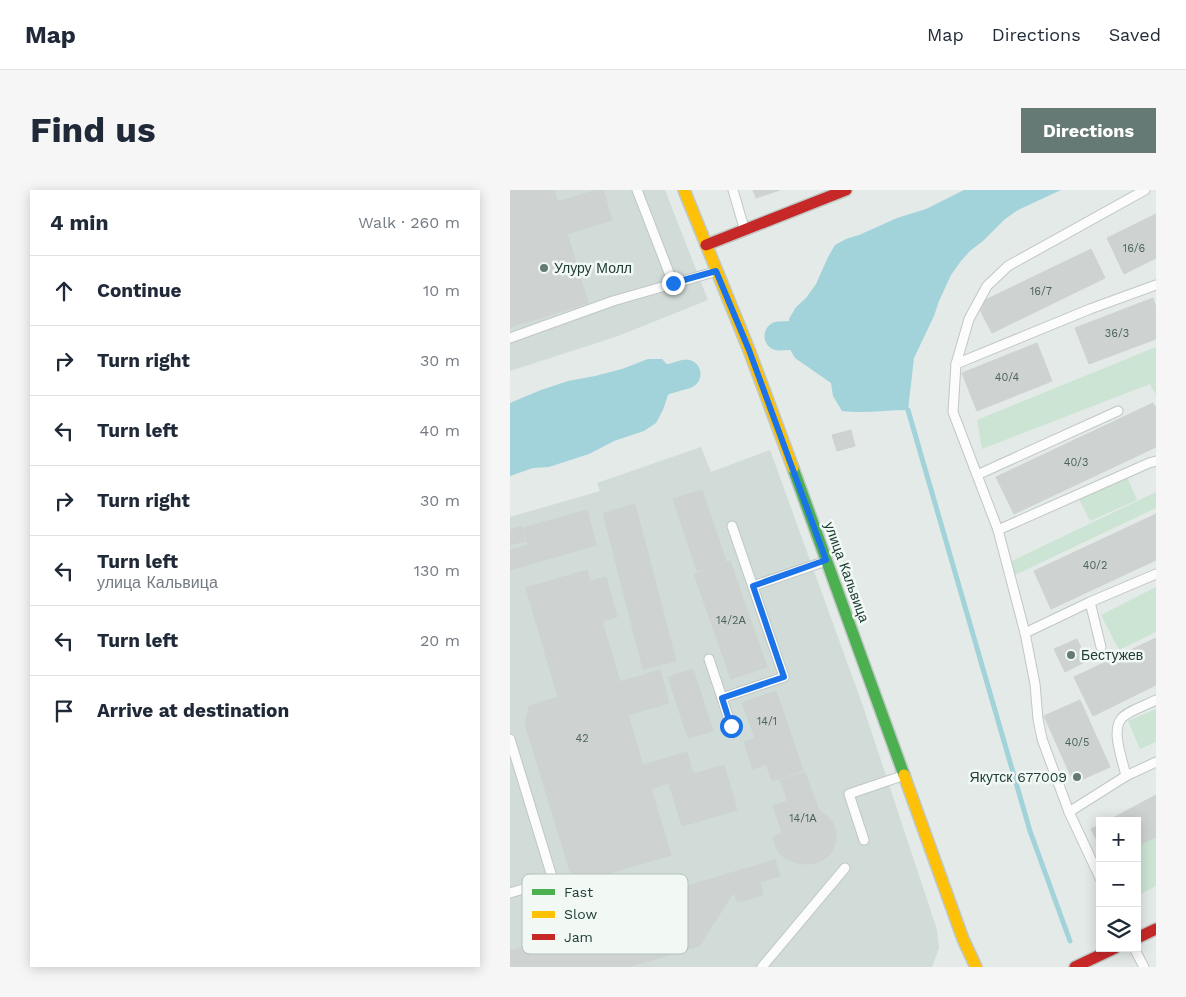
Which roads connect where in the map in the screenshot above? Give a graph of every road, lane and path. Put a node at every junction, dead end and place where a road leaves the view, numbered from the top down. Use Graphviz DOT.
graph roads {
  1 [pos="637,190"];
  2 [pos="684,190"];
  3 [pos="733,190"];
  4 [pos="846,190"];
  5 [pos="1145,190"];
  6 [pos="745,230"];
  7 [pos="706,245"];
  8 [pos="716,271"];
  9 [pos="673,283"];
  10 [pos="1156,285"];
  11 [pos="510,338"];
  12 [pos="956,364"];
  13 [pos="1118,412"];
  14 [pos="1156,461"];
  15 [pos="977,475"];
  16 [pos="732,526"];
  17 [pos="998,530"];
  18 [pos="826,560"];
  19 [pos="1156,574"];
  20 [pos="753,586"];
  21 [pos="1090,602"];
  22 [pos="1025,633"];
  23 [pos="1101,647"];
  24 [pos="709,659"];
  25 [pos="722,698"];
  26 [pos="1156,700"];
  27 [pos="731,726"];
  28 [pos="510,739"];
  29 [pos="1156,762"];
  30 [pos="904,776"];
  31 [pos="1126,776"];
  32 [pos="1069,812"];
  33 [pos="864,840"];
  34 [pos="845,868"];
  35 [pos="1096,869"];
  36 [pos="551,874"];
  37 [pos="522,889"];
  38 [pos="510,893"];
  39 [pos="1156,929"];
  40 [pos="1141,936"];
  41 [pos="1107,952"];
  42 [pos="1136,952"];
  43 [pos="762,967"];
  44 [pos="976,967"];
  45 [pos="1075,967"];
  46 [pos="1144,967"];
  1 -- 9 [label="lane"];
  2 -- 7 [label="street, улица Кальвица"];
  3 -- 6 [label="lane"];
  4 -- 6 [label="street"];
  5 -- 12 [label="lane"];
  6 -- 7 [label="street"];
  7 -- 8 [label="street, улица Кальвица"];
  8 -- 9 [label="lane"];
  8 -- 18 [label="street, улица Кальвица"];
  9 -- 11 [label="lane"];
  10 -- 12 [label="lane"];
  12 -- 15 [label="lane"];
  13 -- 15 [label="lane"];
  14 -- 17 [label="lane"];
  15 -- 17 [label="lane"];
  16 -- 20 [label="lane"];
  17 -- 22 [label="lane"];
  18 -- 20 [label="lane"];
  18 -- 30 [label="street, улица Кальвица"];
  19 -- 21 [label="lane"];
  20 -- 25 [label="lane"];
  21 -- 22 [label="lane"];
  21 -- 23 [label="lane"];
  22 -- 32 [label="lane"];
  24 -- 25 [label="lane"];
  25 -- 27 [label="lane"];
  26 -- 31 [label="lane"];
  28 -- 36 [label="lane"];
  29 -- 31 [label="lane"];
  30 -- 33 [label="lane"];
  30 -- 44 [label="street, улица Кальвица"];
  31 -- 32 [label="lane"];
  32 -- 35 [label="lane"];
  34 -- 43 [label="lane"];
  37 -- 38 [label="lane"];
  39 -- 40 [label="street"];
  41 -- 45 [label="street"];
  42 -- 46 [label="lane"];
}
